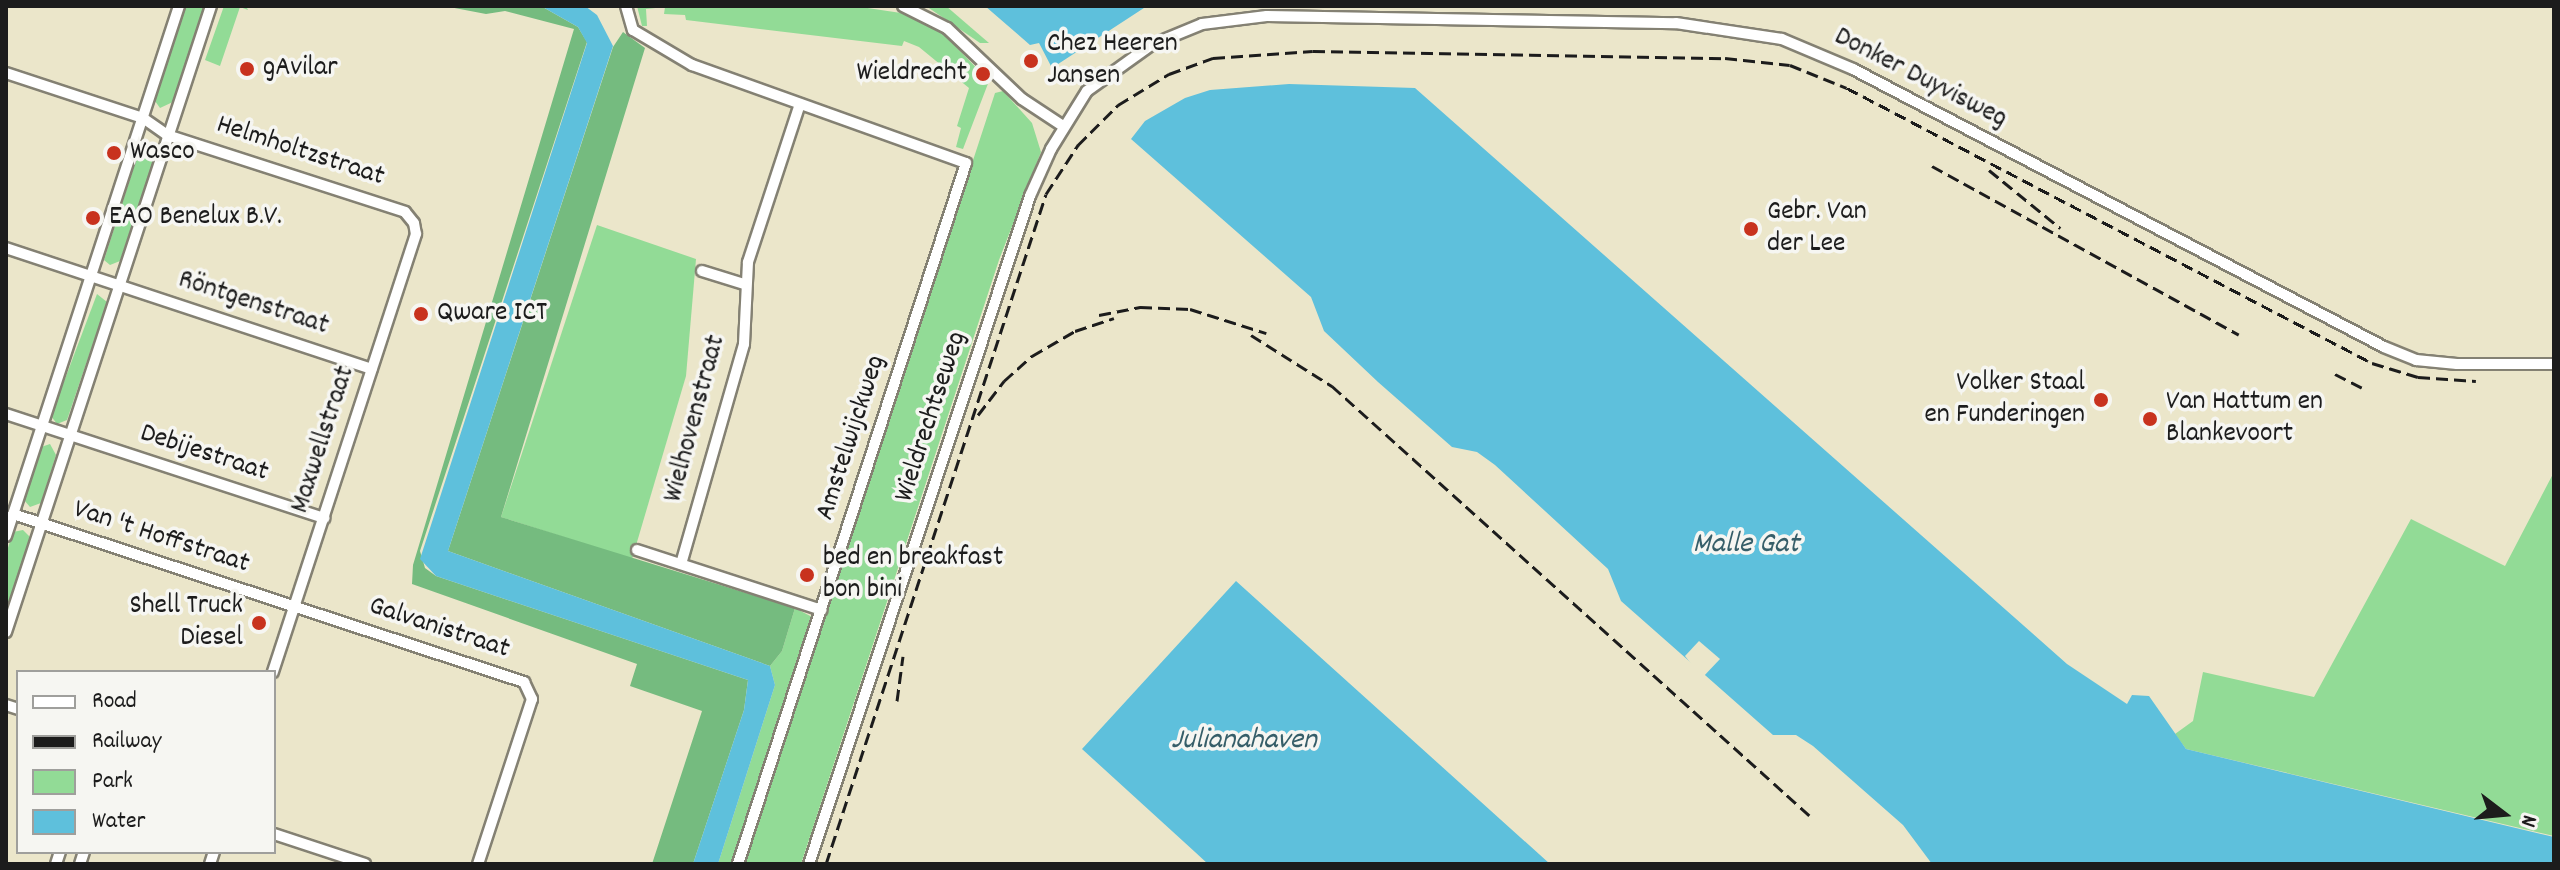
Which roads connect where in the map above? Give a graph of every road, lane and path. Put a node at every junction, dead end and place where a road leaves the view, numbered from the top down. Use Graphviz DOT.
graph roads {
  1 [pos="179,6"];
  2 [pos="211,6"];
  3 [pos="626,6"];
  4 [pos="903,6"];
  5 [pos="6,73"];
  6 [pos="800,104"];
  7 [pos="143,118"];
  8 [pos="1063,126"];
  9 [pos="167,135"];
  10 [pos="414,223"];
  11 [pos="6,248"];
  12 [pos="702,271"];
  13 [pos="90,276"];
  14 [pos="744,284"];
  15 [pos="119,286"];
  16 [pos="2554,364"];
  17 [pos="372,369"];
  18 [pos="6,414"];
  19 [pos="40,426"];
  20 [pos="69,437"];
  21 [pos="13,514"];
  22 [pos="324,518"];
  23 [pos="41,525"];
  24 [pos="6,536"];
  25 [pos="637,550"];
  26 [pos="681,564"];
  27 [pos="294,608"];
  28 [pos="822,610"];
  29 [pos="6,632"];
  30 [pos="274,670"];
  31 [pos="276,835"];
  32 [pos="365,864"];
  33 [pos="478,864"];
  34 [pos="738,864"];
  35 [pos="809,864"];
  1 -- 7 [label="street"];
  2 -- 9 [label="street"];
  3 -- 6 [label="street"];
  4 -- 8 [label="street"];
  5 -- 7 [label="street, Helmholtzstraat"];
  6 -- 14 [label="street, Wielhovenstraat"];
  6 -- 28 [label="street, Amstelwijckweg"];
  7 -- 9 [label="street, Helmholtzstraat"];
  7 -- 13 [label="street"];
  8 -- 16 [label="street, Donker Duyvisweg"];
  8 -- 35 [label="street, Wieldrechtseweg"];
  9 -- 10 [label="street, Helmholtzstraat"];
  9 -- 15 [label="street"];
  10 -- 17 [label="street, Maxwellstraat"];
  11 -- 13 [label="street, Röntgenstraat"];
  12 -- 14 [label="street"];
  13 -- 15 [label="street, Röntgenstraat"];
  13 -- 19 [label="street"];
  14 -- 26 [label="street, Wielhovenstraat"];
  15 -- 17 [label="street, Röntgenstraat"];
  15 -- 20 [label="street"];
  17 -- 22 [label="street, Maxwellstraat"];
  18 -- 19 [label="street, Debijestraat"];
  19 -- 20 [label="street, Debijestraat"];
  19 -- 21 [label="street"];
  20 -- 22 [label="street, Debijestraat"];
  20 -- 23 [label="street"];
  21 -- 23 [label="street, Van 't Hoffstraat"];
  21 -- 24 [label="street"];
  22 -- 27 [label="street, Maxwellstraat"];
  23 -- 27 [label="street, Van 't Hoffstraat"];
  23 -- 29 [label="street"];
  25 -- 26 [label="street"];
  26 -- 28 [label="street"];
  27 -- 30 [label="street, Maxwellstraat"];
  27 -- 33 [label="street, Galvanistraat"];
  28 -- 34 [label="street, Amstelwijckweg"];
  31 -- 32 [label="street"];
}
